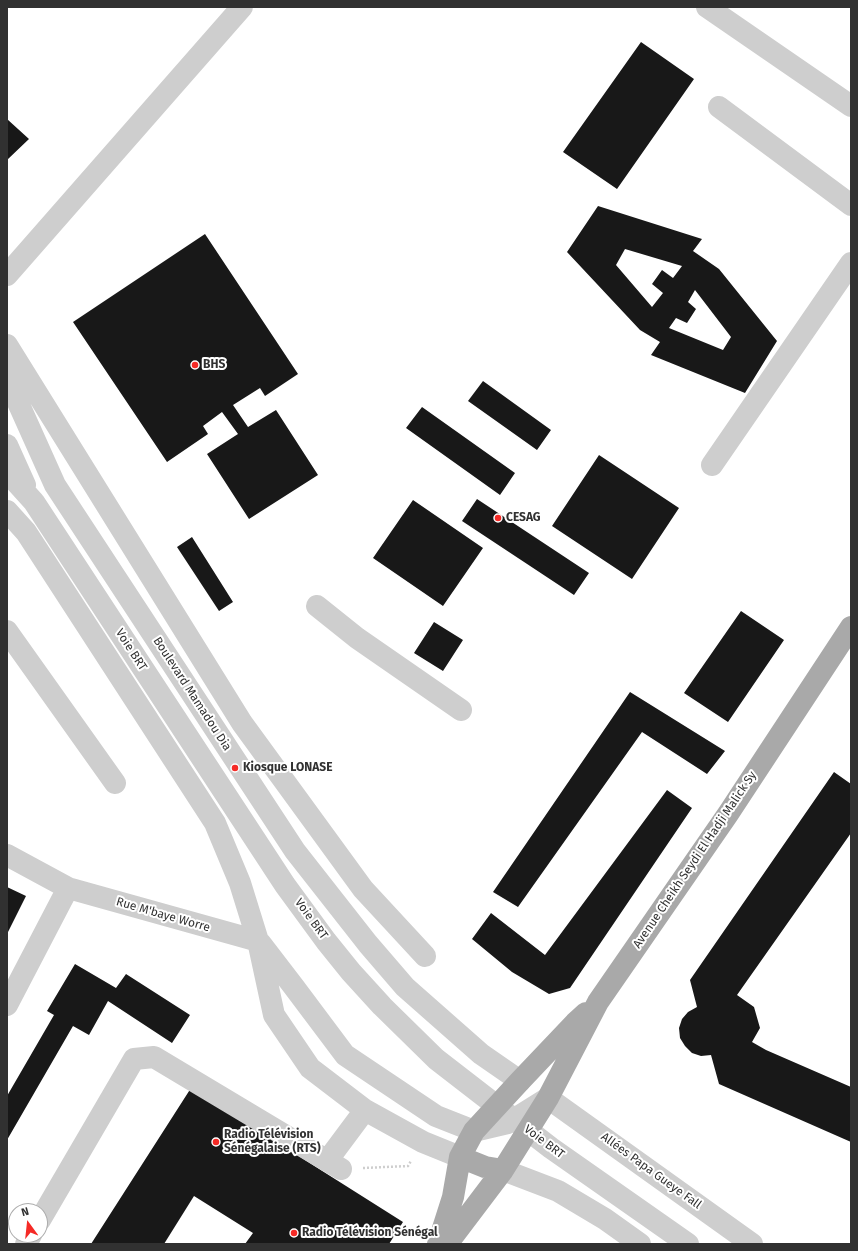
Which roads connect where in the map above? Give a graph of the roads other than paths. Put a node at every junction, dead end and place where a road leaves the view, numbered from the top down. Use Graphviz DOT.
graph roads {
  1 [pos="242,7"];
  2 [pos="708,7"];
  3 [pos="851,106"];
  4 [pos="720,107"];
  5 [pos="851,205"];
  6 [pos="851,263"];
  7 [pos="7,275"];
  8 [pos="7,345"];
  9 [pos="7,378"];
  10 [pos="7,445"];
  11 [pos="712,465"];
  12 [pos="7,472"];
  13 [pos="34,502"];
  14 [pos="7,511"];
  15 [pos="317,606"];
  16 [pos="851,627"];
  17 [pos="7,631"];
  18 [pos="461,710"];
  19 [pos="115,783"];
  20 [pos="7,855"];
  21 [pos="68,888"];
  22 [pos="258,941"];
  23 [pos="425,956"];
  24 [pos="598,1002"];
  25 [pos="7,1005"];
  26 [pos="520,1081"];
  27 [pos="548,1098"];
  28 [pos="497,1106"];
  29 [pos="365,1110"];
  30 [pos="521,1125"];
  31 [pos="474,1131"];
  32 [pos="460,1157"];
  33 [pos="503,1170"];
  34 [pos="48,1206"];
  35 [pos="438,1244"];
  36 [pos="447,1244"];
  37 [pos="640,1244"];
  38 [pos="688,1244"];
  39 [pos="752,1244"];
  1 -- 7 [label="street"];
  2 -- 3 [label="street"];
  4 -- 5 [label="street"];
  6 -- 11 [label="street"];
  8 -- 23 [label="street"];
  9 -- 26 [label="street, Boulevard Mamadou Dia"];
  10 -- 13 [label="street, Voie BRT"];
  12 -- 13 [label="street, Voie BRT"];
  13 -- 28 [label="street, Voie BRT"];
  14 -- 22 [label="street"];
  15 -- 18 [label="street"];
  16 -- 24 [label="main road, Avenue Cheikh Seydi El Hadji Malick Sy"];
  17 -- 19 [label="street"];
  20 -- 21 [label="street, Rue M'baye Worre"];
  21 -- 22 [label="street, Rue M'baye Worre"];
  21 -- 25 [label="street"];
  22 -- 29 [label="street"];
  22 -- 31 [label="street"];
  24 -- 26 [label="main road"];
  24 -- 27 [label="main road, Avenue Cheikh Seydi El Hadji Malick Sy"];
  26 -- 27 [label="main road"];
  26 -- 28 [label="main road"];
  27 -- 30 [label="main road, Avenue Cheikh Seydi El Hadji Malick Sy"];
  27 -- 39 [label="street, Allées Papa Gueye Fall"];
  28 -- 30 [label="street, Voie BRT"];
  28 -- 31 [label="main road"];
  29 -- 32 [label="street"];
  29 -- 34 [label="street"];
  30 -- 31 [label="street"];
  30 -- 33 [label="main road, Avenue Cheikh Seydi El Hadji Malick Sy"];
  30 -- 38 [label="street, Voie BRT"];
  31 -- 32 [label="main road"];
  32 -- 33 [label="main road"];
  32 -- 35 [label="main road"];
  33 -- 36 [label="main road, Avenue Cheikh Seydi El Hadji Malick Sy"];
  33 -- 37 [label="street"];
}
